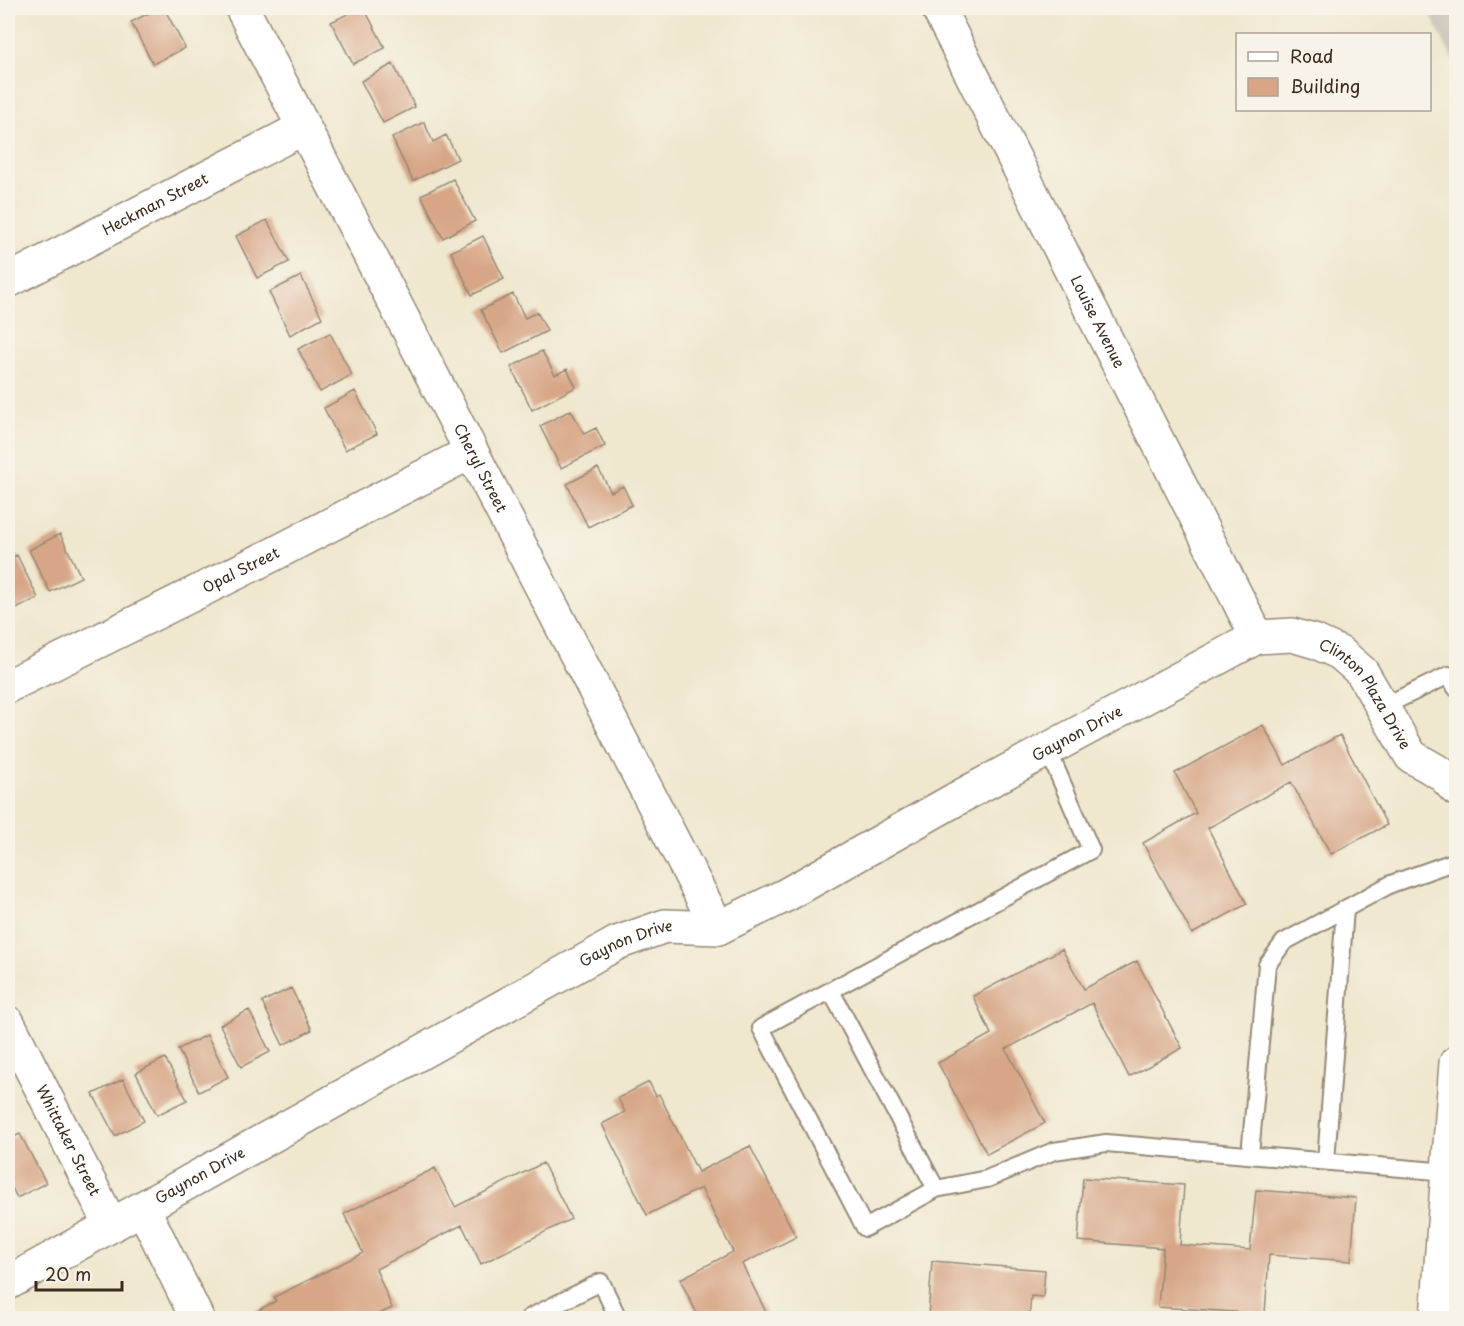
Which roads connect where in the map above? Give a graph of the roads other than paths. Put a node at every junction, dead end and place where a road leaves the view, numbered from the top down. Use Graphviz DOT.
graph roads {
  1 [pos="242,8"];
  2 [pos="938,8"];
  3 [pos="303,128"];
  4 [pos="8,281"];
  5 [pos="471,453"];
  6 [pos="1257,638"];
  7 [pos="8,686"];
  8 [pos="1456,688"];
  9 [pos="1382,707"];
  10 [pos="1048,750"];
  11 [pos="1456,788"];
  12 [pos="1456,861"];
  13 [pos="1345,909"];
  14 [pos="718,928"];
  15 [pos="831,991"];
  16 [pos="8,1023"];
  17 [pos="1456,1063"];
  18 [pos="1250,1155"];
  19 [pos="1326,1161"];
  20 [pos="1448,1172"];
  21 [pos="936,1189"];
  22 [pos="143,1208"];
  23 [pos="111,1225"];
  24 [pos="8,1283"];
  25 [pos="197,1318"];
  26 [pos="529,1318"];
  27 [pos="618,1318"];
  28 [pos="1437,1318"];
  1 -- 3 [label="street, Cheryl Street"];
  2 -- 6 [label="street, Louise Avenue"];
  3 -- 4 [label="street, Heckman Street"];
  3 -- 5 [label="street, Cheryl Street"];
  5 -- 7 [label="street, Opal Street"];
  5 -- 14 [label="street, Cheryl Street"];
  6 -- 9 [label="street, Clinton Plaza Drive"];
  6 -- 10 [label="street, Gaynon Drive"];
  8 -- 9 [label="lane"];
  9 -- 11 [label="street, Clinton Plaza Drive"];
  10 -- 14 [label="street, Gaynon Drive"];
  10 -- 15 [label="lane"];
  12 -- 13 [label="lane"];
  13 -- 18 [label="lane"];
  13 -- 19 [label="lane"];
  14 -- 22 [label="street, Gaynon Drive"];
  15 -- 21 [label="lane"];
  15 -- 21 [label="lane"];
  16 -- 23 [label="street, Whittaker Street"];
  17 -- 20 [label="street"];
  18 -- 19 [label="lane"];
  18 -- 21 [label="lane"];
  19 -- 20 [label="lane"];
  20 -- 28 [label="street"];
  22 -- 23 [label="street, Gaynon Drive"];
  22 -- 25 [label="street"];
  23 -- 24 [label="street, Gaynon Drive"];
  26 -- 27 [label="lane"];
}
